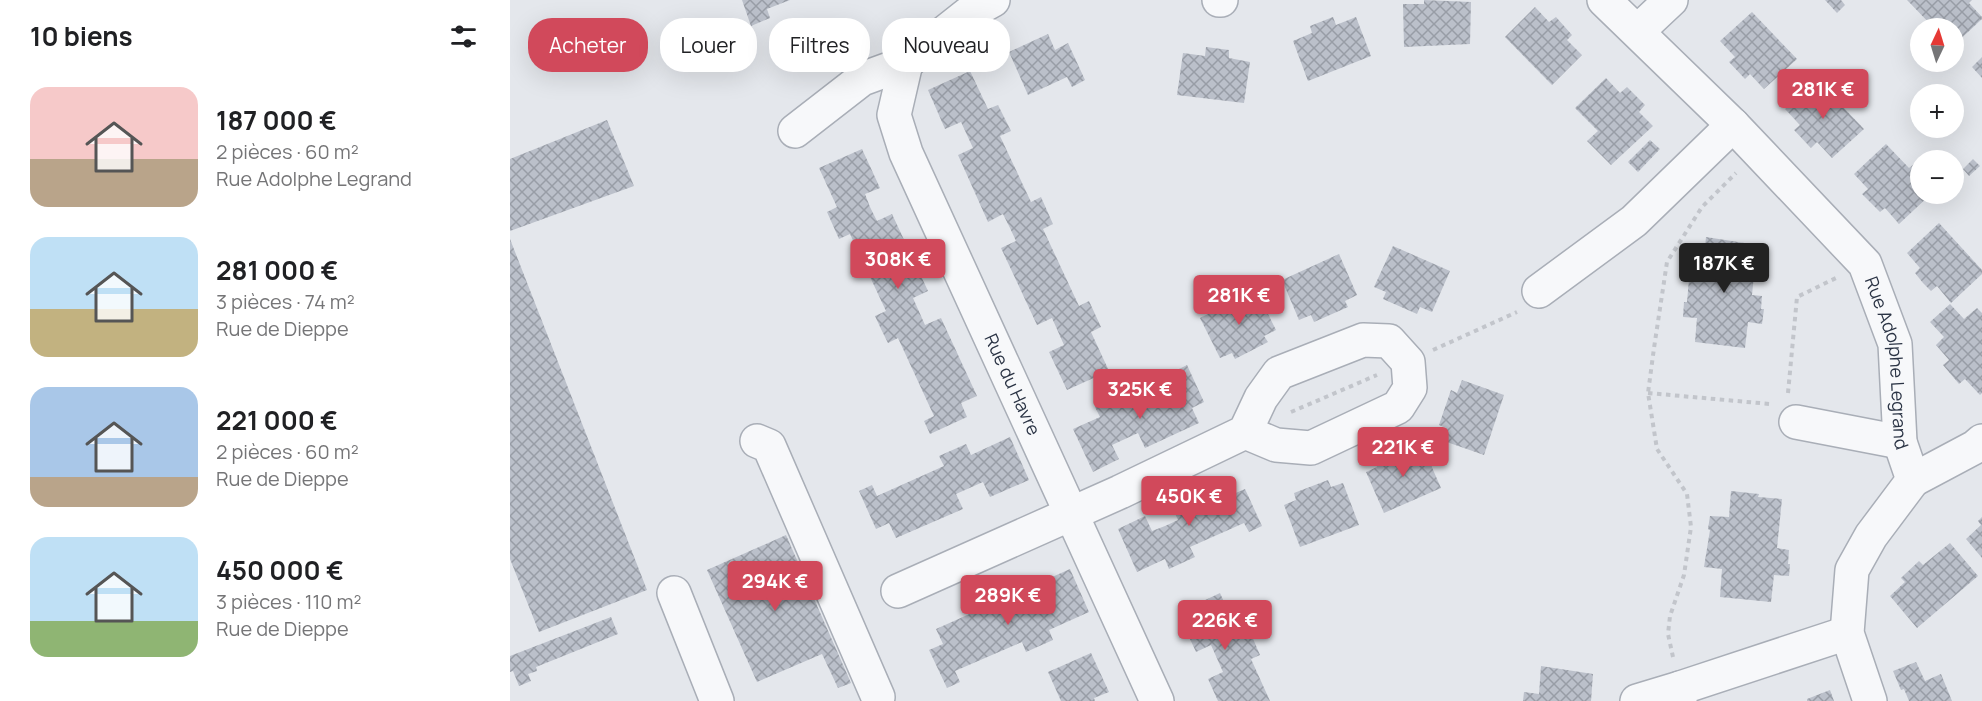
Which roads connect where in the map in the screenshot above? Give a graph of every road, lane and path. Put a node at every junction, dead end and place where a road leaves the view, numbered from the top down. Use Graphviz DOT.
graph roads {
  1 [pos="993,0"];
  2 [pos="1604,0"];
  3 [pos="1671,0"];
  4 [pos="963,18"];
  5 [pos="1638,31"];
  6 [pos="882,72"];
  7 [pos="904,72"];
  8 [pos="1733,125"];
  9 [pos="795,131"];
  10 [pos="1758,151"];
  11 [pos="1865,264"];
  12 [pos="1539,291"];
  13 [pos="1648,393"];
  14 [pos="1786,407"];
  15 [pos="1245,432"];
  16 [pos="757,441"];
  17 [pos="1982,441"];
  18 [pos="1900,442"];
  19 [pos="1913,480"];
  20 [pos="1071,513"];
  21 [pos="898,591"];
  22 [pos="674,593"];
  23 [pos="1847,633"];
  24 [pos="1680,694"];
  25 [pos="876,700"];
  26 [pos="717,701"];
  27 [pos="1157,701"];
  28 [pos="1637,701"];
  29 [pos="1870,701"];
  1 -- 4 [label="street"];
  2 -- 5 [label="street, Rue Adolphe Legrand"];
  3 -- 5 [label="street"];
  5 -- 8 [label="street, Rue Adolphe Legrand"];
  6 -- 9 [label="street"];
  7 -- 20 [label="street, Rue du Havre"];
  8 -- 10 [label="street, Rue Adolphe Legrand"];
  8 -- 12 [label="street"];
  10 -- 11 [label="street, Rue Adolphe Legrand"];
  10 -- 13 [label="path"];
  11 -- 14 [label="path"];
  11 -- 18 [label="street, Rue Adolphe Legrand"];
  13 -- 14 [label="path"];
  13 -- 24 [label="path"];
  14 -- 18 [label="street"];
  15 -- 15 [label="street"];
  15 -- 20 [label="street"];
  16 -- 25 [label="street"];
  17 -- 19 [label="street"];
  18 -- 19 [label="street, Rue Adolphe Legrand"];
  19 -- 23 [label="street"];
  20 -- 21 [label="street"];
  20 -- 27 [label="street, Rue du Havre"];
  22 -- 26 [label="street"];
  23 -- 24 [label="street"];
  23 -- 29 [label="street"];
  24 -- 28 [label="street"];
}
